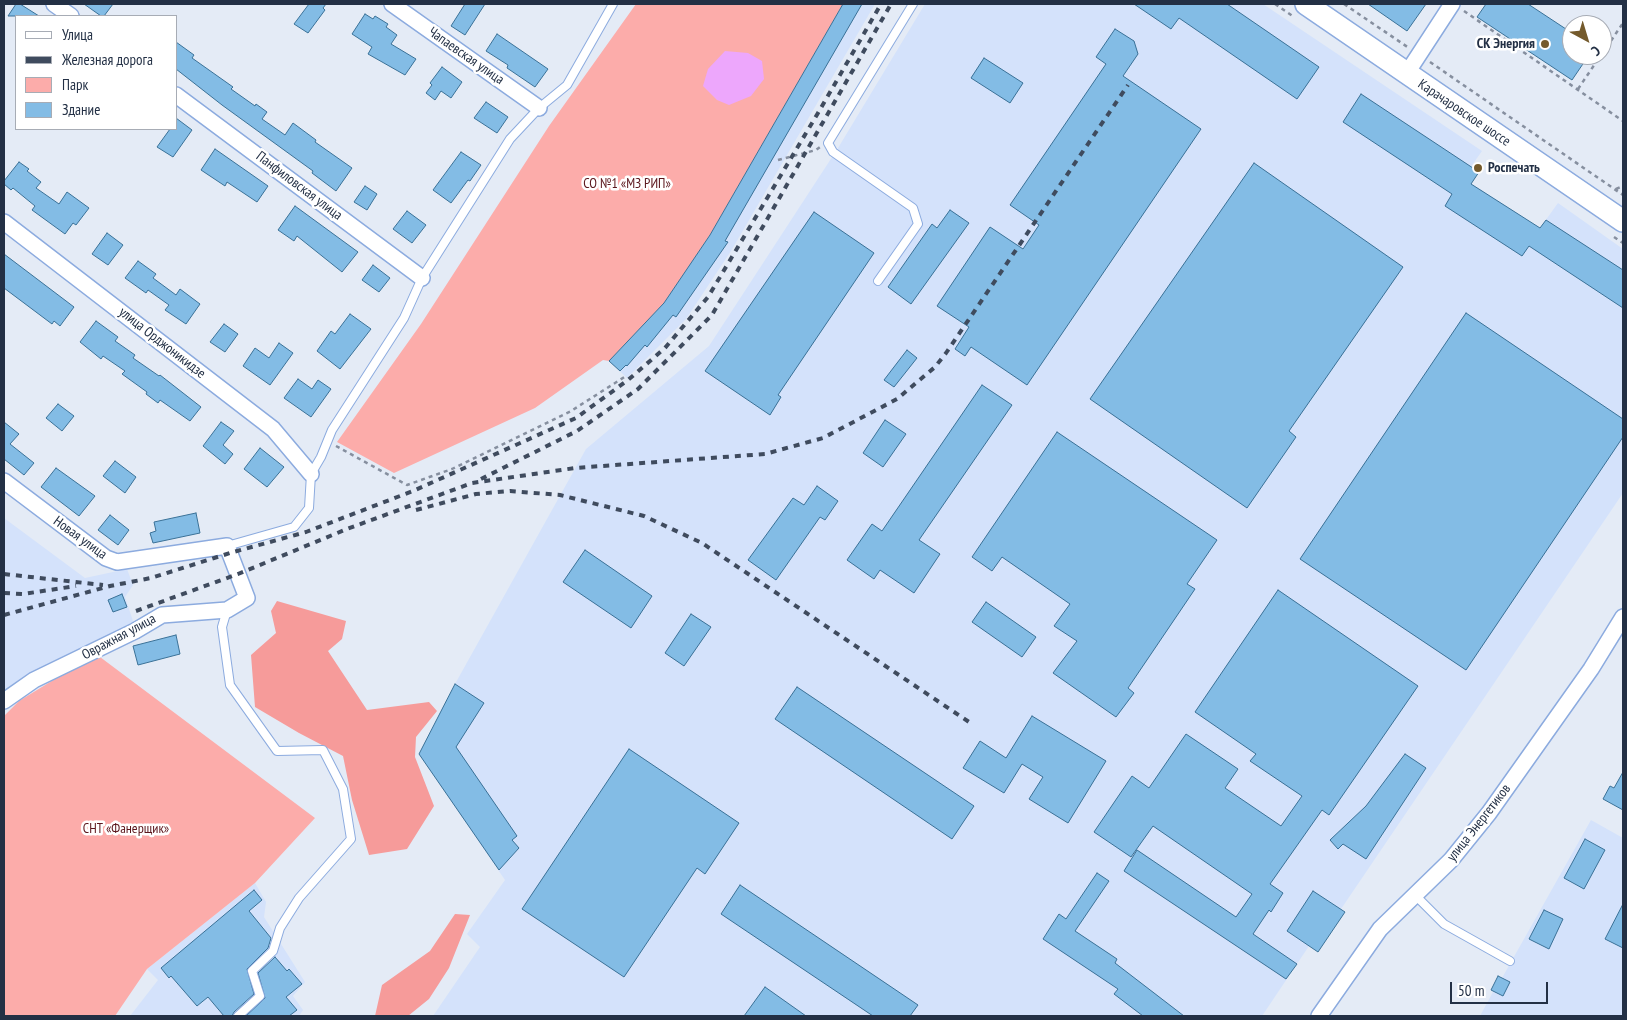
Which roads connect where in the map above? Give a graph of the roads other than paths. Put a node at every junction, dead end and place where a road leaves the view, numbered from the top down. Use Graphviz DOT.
graph roads {
  1 [pos="54,4"];
  2 [pos="392,4"];
  3 [pos="613,4"];
  4 [pos="912,4"];
  5 [pos="1306,4"];
  6 [pos="1456,6"];
  7 [pos="70,15"];
  8 [pos="1406,73"];
  9 [pos="178,96"];
  10 [pos="539,108"];
  11 [pos="1623,221"];
  12 [pos="4,222"];
  13 [pos="422,278"];
  14 [pos="878,281"];
  15 [pos="311,474"];
  16 [pos="4,481"];
  17 [pos="227,546"];
  18 [pos="228,610"];
  19 [pos="1623,617"];
  20 [pos="4,702"];
  21 [pos="1415,895"];
  22 [pos="1510,961"];
  23 [pos="238,1016"];
  24 [pos="1319,1016"];
  1 -- 7 [label="street"];
  2 -- 10 [label="street, Чапаевская улица"];
  3 -- 10 [label="lane"];
  4 -- 14 [label="lane"];
  5 -- 8 [label="street, Карачаровское шоссе"];
  6 -- 8 [label="street"];
  8 -- 11 [label="street, Карачаровское шоссе"];
  9 -- 13 [label="street, Панфиловская улица"];
  10 -- 13 [label="lane"];
  12 -- 15 [label="street, улица Орджоникидзе"];
  13 -- 15 [label="lane"];
  15 -- 17 [label="lane"];
  16 -- 17 [label="street, Новая улица"];
  17 -- 18 [label="street"];
  18 -- 20 [label="street, Овражная улица"];
  18 -- 23 [label="lane"];
  19 -- 21 [label="street, улица Энергетиков"];
  21 -- 22 [label="lane"];
  21 -- 24 [label="street, улица Энергетиков"];
}
